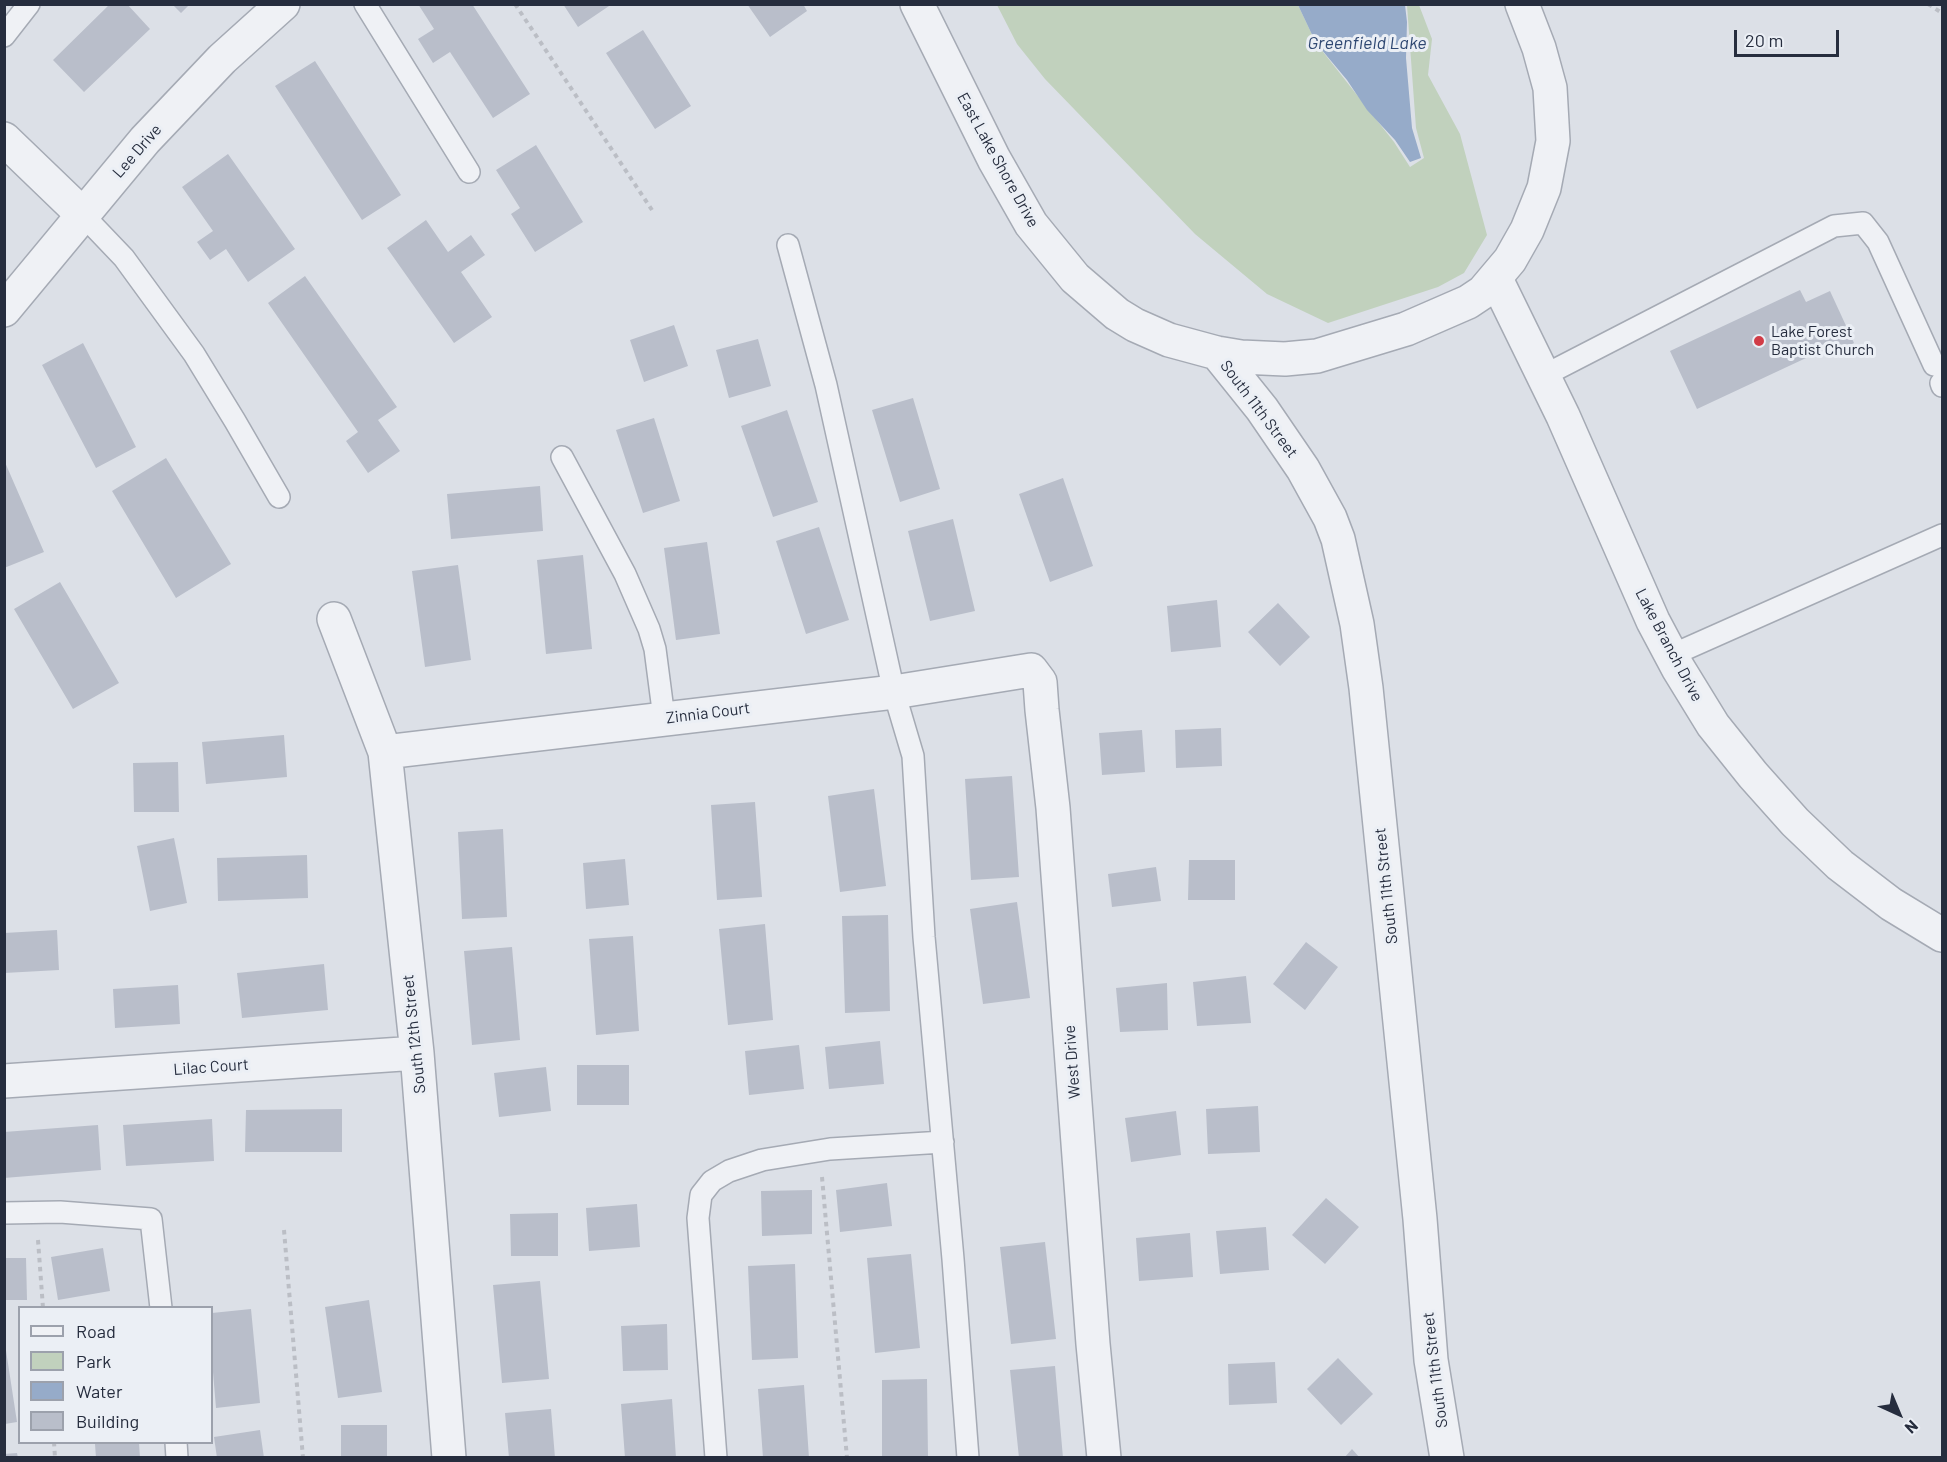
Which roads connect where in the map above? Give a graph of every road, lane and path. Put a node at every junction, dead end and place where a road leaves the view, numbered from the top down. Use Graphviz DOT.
graph roads {
  1 [pos="29,4"];
  2 [pos="283,4"];
  3 [pos="365,4"];
  4 [pos="515,4"];
  5 [pos="917,4"];
  6 [pos="1522,4"];
  7 [pos="1928,4"];
  8 [pos="1942,13"];
  9 [pos="4,36"];
  10 [pos="4,139"];
  11 [pos="469,172"];
  12 [pos="652,210"];
  13 [pos="82,214"];
  14 [pos="788,245"];
  15 [pos="1496,279"];
  16 [pos="4,310"];
  17 [pos="1217,353"];
  18 [pos="1543,375"];
  19 [pos="1939,378"];
  20 [pos="562,457"];
  21 [pos="279,497"];
  22 [pos="1942,535"];
  23 [pos="334,619"];
  24 [pos="1671,655"];
  25 [pos="1031,670"];
  26 [pos="894,692"];
  27 [pos="664,718"];
  28 [pos="385,752"];
  29 [pos="1942,935"];
  30 [pos="417,1053"];
  31 [pos="4,1081"];
  32 [pos="943,1142"];
  33 [pos="819,1150"];
  34 [pos="4,1213"];
  35 [pos="36,1213"];
  36 [pos="284,1230"];
  37 [pos="43,1306"];
  38 [pos="161,1306"];
  39 [pos="303,1458"];
  40 [pos="449,1458"];
  41 [pos="716,1458"];
  42 [pos="847,1458"];
  43 [pos="968,1458"];
  44 [pos="1104,1458"];
  45 [pos="1447,1458"];
  1 -- 9 [label="lane"];
  2 -- 13 [label="street, Lee Drive"];
  3 -- 11 [label="lane"];
  4 -- 12 [label="path"];
  5 -- 17 [label="street, East Lake Shore Drive"];
  6 -- 15 [label="street, East Lake Shore Drive"];
  7 -- 8 [label="path"];
  10 -- 13 [label="street"];
  13 -- 16 [label="street, Lee Drive"];
  13 -- 21 [label="lane"];
  14 -- 26 [label="lane"];
  15 -- 17 [label="street, East Lake Shore Drive"];
  15 -- 18 [label="street, Lake Branch Drive"];
  17 -- 45 [label="street, South 11th Street"];
  18 -- 19 [label="lane"];
  18 -- 24 [label="street, Lake Branch Drive"];
  20 -- 27 [label="lane"];
  22 -- 24 [label="lane"];
  23 -- 28 [label="street, South 12th Street"];
  24 -- 29 [label="street, Lake Branch Drive"];
  25 -- 26 [label="street, Zinnia Court"];
  25 -- 44 [label="street, West Drive"];
  26 -- 27 [label="street, Zinnia Court"];
  26 -- 32 [label="lane"];
  27 -- 28 [label="street, Zinnia Court"];
  28 -- 30 [label="street, South 12th Street"];
  30 -- 31 [label="street, Lilac Court"];
  30 -- 40 [label="street, South 12th Street"];
  32 -- 33 [label="lane"];
  32 -- 43 [label="lane"];
  33 -- 41 [label="lane"];
  33 -- 42 [label="path"];
  34 -- 35 [label="lane"];
  35 -- 37 [label="path"];
  35 -- 38 [label="lane"];
  36 -- 39 [label="path"];
}
